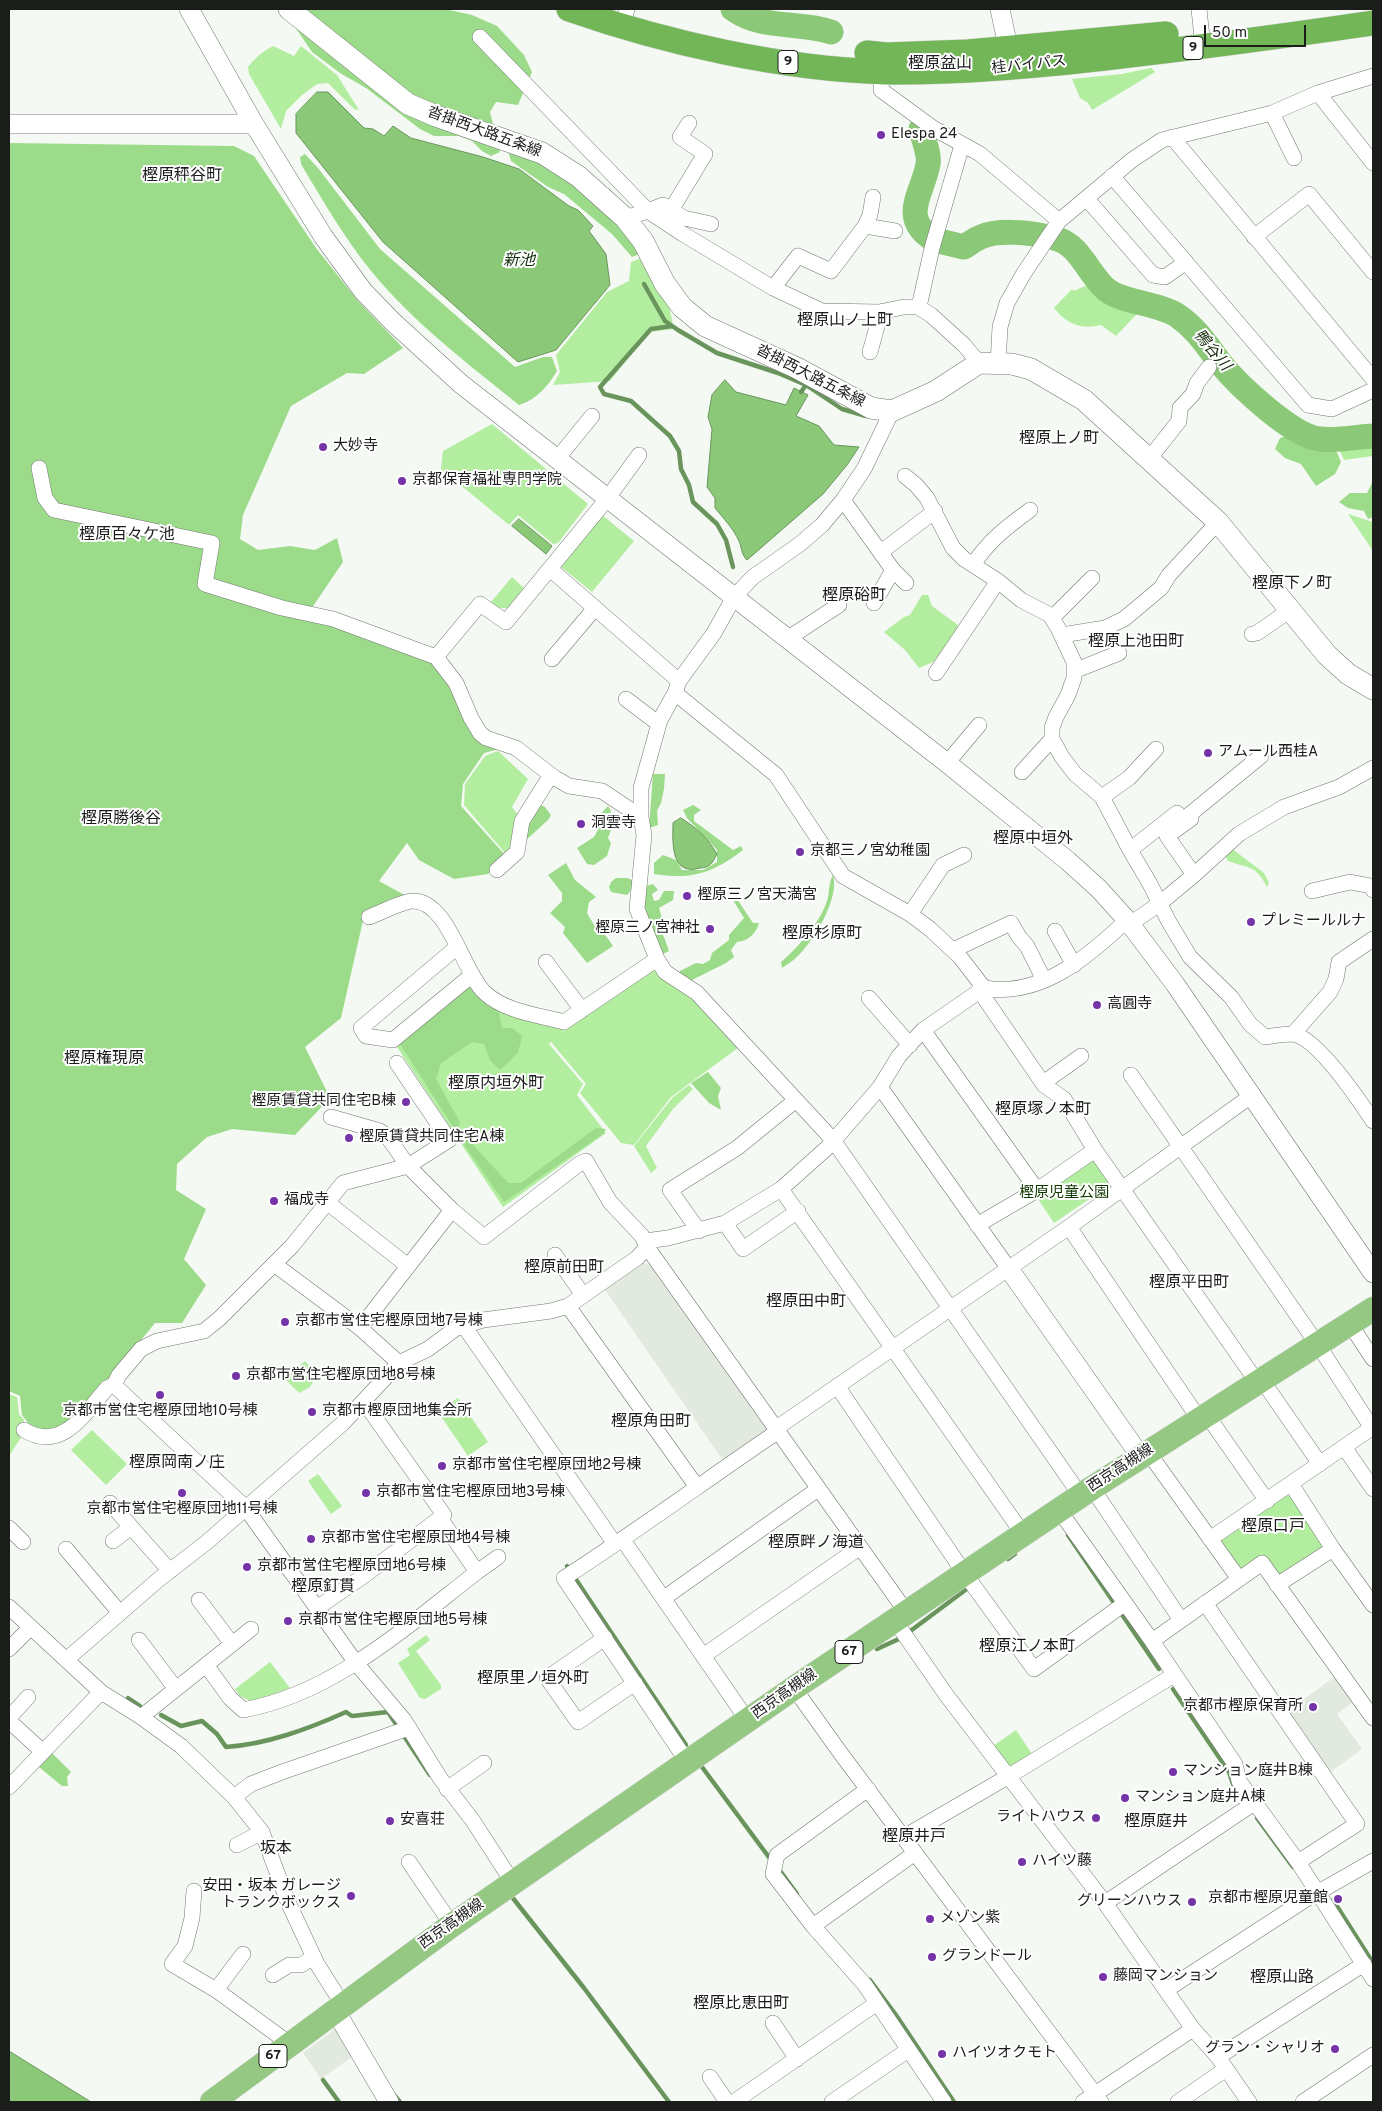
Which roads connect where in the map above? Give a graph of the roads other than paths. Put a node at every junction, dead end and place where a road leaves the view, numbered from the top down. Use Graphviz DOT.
graph roads {
  1 [pos="190,9"];
  2 [pos="289,9"];
  3 [pos="569,9"];
  4 [pos="1000,9"];
  5 [pos="1362,9"];
  6 [pos="624,14"];
  7 [pos="1373,23"];
  8 [pos="1201,28"];
  9 [pos="480,37"];
  10 [pos="1010,57"];
  11 [pos="882,72"];
  12 [pos="1373,76"];
  13 [pos="1318,93"];
  14 [pos="1272,113"];
  15 [pos="689,123"];
  16 [pos="9,124"];
  17 [pos="254,124"];
  18 [pos="1172,137"];
  19 [pos="962,145"];
  20 [pos="1294,158"];
  21 [pos="1373,163"];
  22 [pos="1112,176"];
  23 [pos="873,197"];
  24 [pos="1087,199"];
  25 [pos="671,210"];
  26 [pos="648,211"];
  27 [pos="625,218"];
  28 [pos="1059,221"];
  29 [pos="711,224"];
  30 [pos="865,226"];
  31 [pos="894,231"];
  32 [pos="1254,237"];
  33 [pos="1186,262"];
  34 [pos="1373,272"];
  35 [pos="773,288"];
  36 [pos="919,307"];
  37 [pos="881,312"];
  38 [pos="870,352"];
  39 [pos="988,363"];
  40 [pos="1209,367"];
  41 [pos="1373,379"];
  42 [pos="1373,390"];
  43 [pos="892,411"];
  44 [pos="592,416"];
  45 [pos="640,455"];
  46 [pos="1150,458"];
  47 [pos="557,459"];
  48 [pos="39,468"];
  49 [pos="905,476"];
  50 [pos="607,499"];
  51 [pos="843,500"];
  52 [pos="935,510"];
  53 [pos="1030,510"];
  54 [pos="1218,522"];
  55 [pos="881,552"];
  56 [pos="973,565"];
  57 [pos="550,568"];
  58 [pos="894,570"];
  59 [pos="1092,578"];
  60 [pos="998,581"];
  61 [pos="906,583"];
  62 [pos="734,597"];
  63 [pos="874,603"];
  64 [pos="839,604"];
  65 [pos="595,608"];
  66 [pos="1290,610"];
  67 [pos="1052,618"];
  68 [pos="1252,634"];
  69 [pos="1062,635"];
  70 [pos="787,639"];
  71 [pos="1120,653"];
  72 [pos="436,657"];
  73 [pos="552,659"];
  74 [pos="1074,672"];
  75 [pos="936,673"];
  76 [pos="677,687"];
  77 [pos="1373,689"];
  78 [pos="626,699"];
  79 [pos="659,724"];
  80 [pos="979,724"];
  81 [pos="1052,739"];
  82 [pos="1156,749"];
  83 [pos="1261,756"];
  84 [pos="947,763"];
  85 [pos="1373,768"];
  86 [pos="1022,772"];
  87 [pos="551,776"];
  88 [pos="1102,796"];
  89 [pos="1177,812"];
  90 [pos="641,817"];
  91 [pos="1130,850"];
  92 [pos="960,862"];
  93 [pos="497,870"];
  94 [pos="1194,875"];
  95 [pos="1373,890"];
  96 [pos="1312,891"];
  97 [pos="1159,904"];
  98 [pos="910,914"];
  99 [pos="369,917"];
  100 [pos="1129,922"];
  101 [pos="1055,931"];
  102 [pos="1373,939"];
  103 [pos="456,947"];
  104 [pos="953,950"];
  105 [pos="656,959"];
  106 [pos="546,962"];
  107 [pos="1074,965"];
  108 [pos="472,975"];
  109 [pos="1044,980"];
  110 [pos="982,989"];
  111 [pos="869,998"];
  112 [pos="582,1010"];
  113 [pos="923,1030"];
  114 [pos="1293,1034"];
  115 [pos="910,1045"];
  116 [pos="1081,1056"];
  117 [pos="397,1063"];
  118 [pos="1131,1075"];
  119 [pos="1043,1083"];
  120 [pos="880,1086"];
  121 [pos="1251,1096"];
  122 [pos="796,1100"];
  123 [pos="330,1116"];
  124 [pos="1373,1120"];
  125 [pos="833,1140"];
  126 [pos="1181,1146"];
  127 [pos="1095,1150"];
  128 [pos="408,1166"];
  129 [pos="781,1189"];
  130 [pos="1123,1189"];
  131 [pos="1037,1190"];
  132 [pos="328,1203"];
  133 [pos="452,1210"];
  134 [pos="798,1210"];
  135 [pos="725,1224"];
  136 [pos="977,1224"];
  137 [pos="1069,1227"];
  138 [pos="699,1231"];
  139 [pos="646,1244"];
  140 [pos="555,1255"];
  141 [pos="274,1264"];
  142 [pos="408,1266"];
  143 [pos="1009,1269"];
  144 [pos="1373,1273"];
  145 [pos="584,1295"];
  146 [pos="568,1306"];
  147 [pos="951,1308"];
  148 [pos="1373,1310"];
  149 [pos="1350,1324"];
  150 [pos="464,1326"];
  151 [pos="360,1328"];
  152 [pos="1318,1345"];
  153 [pos="894,1348"];
  154 [pos="1373,1359"];
  155 [pos="399,1363"];
  156 [pos="1260,1381"];
  157 [pos="114,1386"];
  158 [pos="837,1386"];
  159 [pos="364,1402"];
  160 [pos="1203,1417"];
  161 [pos="1373,1428"];
  162 [pos="24,1430"];
  163 [pos="776,1431"];
  164 [pos="1344,1447"];
  165 [pos="1144,1454"];
  166 [pos="1320,1464"];
  167 [pos="1291,1484"];
  168 [pos="697,1487"];
  169 [pos="818,1489"];
  170 [pos="1373,1489"];
  171 [pos="1086,1492"];
  172 [pos="1267,1501"];
  173 [pos="110,1502"];
  174 [pos="245,1508"];
  175 [pos="1059,1510"];
  176 [pos="440,1518"];
  177 [pos="131,1527"];
  178 [pos="10,1531"];
  179 [pos="1023,1534"];
  180 [pos="113,1540"];
  181 [pos="1210,1540"];
  182 [pos="23,1542"];
  183 [pos="619,1542"];
  184 [pos="860,1548"];
  185 [pos="1333,1549"];
  186 [pos="66,1550"];
  187 [pos="498,1557"];
  188 [pos="170,1571"];
  189 [pos="477,1572"];
  190 [pos="965,1574"];
  191 [pos="1239,1579"];
  192 [pos="1277,1585"];
  193 [pos="664,1598"];
  194 [pos="199,1600"];
  195 [pos="1206,1603"];
  196 [pos="1373,1605"];
  197 [pos="9,1607"];
  198 [pos="1120,1607"];
  199 [pos="317,1608"];
  200 [pos="120,1613"];
  201 [pos="1181,1620"];
  202 [pos="903,1626"];
  203 [pos="31,1627"];
  204 [pos="251,1629"];
  205 [pos="605,1638"];
  206 [pos="139,1640"];
  207 [pos="1152,1641"];
  208 [pos="232,1644"];
  209 [pos="9,1649"];
  210 [pos="703,1656"];
  211 [pos="66,1660"];
  212 [pos="356,1664"];
  213 [pos="206,1665"];
  214 [pos="1174,1675"];
  215 [pos="635,1684"];
  216 [pos="794,1688"];
  217 [pos="176,1689"];
  218 [pos="101,1692"];
  219 [pos="28,1697"];
  220 [pos="141,1717"];
  221 [pos="1373,1718"];
  222 [pos="9,1720"];
  223 [pos="748,1721"];
  224 [pos="409,1728"];
  225 [pos="42,1752"];
  226 [pos="484,1763"];
  227 [pos="688,1763"];
  228 [pos="1009,1776"];
  229 [pos="9,1787"];
  230 [pos="447,1789"];
  231 [pos="868,1789"];
  232 [pos="234,1796"];
  233 [pos="1254,1803"];
  234 [pos="262,1832"];
  235 [pos="904,1837"];
  236 [pos="237,1845"];
  237 [pos="915,1853"];
  238 [pos="1373,1861"];
  239 [pos="408,1862"];
  240 [pos="1298,1862"];
  241 [pos="513,1883"];
  242 [pos="194,1891"];
  243 [pos="1318,1893"];
  244 [pos="1105,1903"];
  245 [pos="452,1925"];
  246 [pos="814,1926"];
  247 [pos="243,1954"];
  248 [pos="314,1957"];
  249 [pos="1364,1964"];
  250 [pos="273,1975"];
  251 [pos="1373,1978"];
  252 [pos="216,1990"];
  253 [pos="1166,1990"];
  254 [pos="876,2002"];
  255 [pos="339,2007"];
  256 [pos="773,2023"];
  257 [pos="1193,2029"];
  258 [pos="290,2044"];
  259 [pos="908,2050"];
  260 [pos="1373,2055"];
  261 [pos="798,2059"];
  262 [pos="1222,2063"];
  263 [pos="710,2077"];
  264 [pos="1093,2100"];
  265 [pos="212,2102"];
  266 [pos="389,2102"];
  267 [pos="727,2102"];
  268 [pos="734,2102"];
  269 [pos="832,2102"];
  270 [pos="944,2102"];
  271 [pos="1178,2102"];
  272 [pos="1249,2102"];
  273 [pos="1303,2102"];
  1 -- 17 [label="street"];
  2 -- 27 [label="main road, 沓掛西大路五条線"];
  3 -- 6 [label="highway, 桂バイパス / 9"];
  4 -- 10 [label="street"];
  5 -- 8 [label="highway, 桂バイパス / 9"];
  6 -- 10 [label="highway, 桂バイパス / 9"];
  6 -- 11 [label="highway, 桂バイパス / 9"];
  7 -- 8 [label="highway, 桂バイパス / 9"];
  8 -- 10 [label="highway, 桂バイパス / 9"];
  9 -- 26 [label="street"];
  10 -- 11 [label="highway, 桂バイパス / 9"];
  11 -- 19 [label="street"];
  12 -- 13 [label="street"];
  13 -- 14 [label="street"];
  13 -- 21 [label="street"];
  14 -- 18 [label="street"];
  14 -- 20 [label="street"];
  15 -- 25 [label="street"];
  16 -- 17 [label="street"];
  17 -- 47 [label="street"];
  18 -- 22 [label="street"];
  18 -- 32 [label="street"];
  19 -- 28 [label="street"];
  19 -- 36 [label="street"];
  22 -- 24 [label="street"];
  22 -- 33 [label="street"];
  23 -- 30 [label="street"];
  24 -- 28 [label="street"];
  24 -- 33 [label="street"];
  25 -- 26 [label="street"];
  25 -- 29 [label="street"];
  26 -- 27 [label="street"];
  26 -- 35 [label="street"];
  27 -- 43 [label="main road, 沓掛西大路五条線"];
  28 -- 39 [label="street"];
  30 -- 31 [label="street"];
  30 -- 35 [label="street"];
  32 -- 34 [label="street"];
  32 -- 41 [label="street"];
  33 -- 42 [label="street"];
  35 -- 37 [label="street"];
  36 -- 37 [label="street"];
  36 -- 39 [label="street"];
  37 -- 38 [label="street"];
  39 -- 43 [label="main road"];
  39 -- 46 [label="main road"];
  40 -- 46 [label="street"];
  43 -- 51 [label="street"];
  44 -- 47 [label="street"];
  45 -- 50 [label="street"];
  46 -- 54 [label="main road"];
  47 -- 50 [label="street"];
  48 -- 72 [label="street"];
  49 -- 52 [label="street"];
  50 -- 57 [label="street"];
  50 -- 62 [label="street"];
  51 -- 55 [label="street"];
  51 -- 62 [label="street"];
  52 -- 55 [label="street"];
  52 -- 56 [label="street"];
  53 -- 56 [label="street"];
  54 -- 66 [label="main road"];
  54 -- 69 [label="street"];
  55 -- 58 [label="street"];
  56 -- 60 [label="street"];
  57 -- 65 [label="street"];
  57 -- 72 [label="street"];
  58 -- 61 [label="street"];
  58 -- 63 [label="street"];
  59 -- 67 [label="street"];
  60 -- 67 [label="street"];
  60 -- 75 [label="street"];
  62 -- 70 [label="street"];
  62 -- 76 [label="street"];
  64 -- 70 [label="street"];
  65 -- 73 [label="street"];
  65 -- 76 [label="street"];
  66 -- 68 [label="street"];
  66 -- 77 [label="main road"];
  67 -- 69 [label="street"];
  69 -- 74 [label="street"];
  70 -- 84 [label="street"];
  71 -- 74 [label="street"];
  72 -- 87 [label="street"];
  74 -- 81 [label="street"];
  76 -- 79 [label="street"];
  76 -- 98 [label="street"];
  78 -- 79 [label="street"];
  79 -- 90 [label="street"];
  80 -- 84 [label="street"];
  81 -- 86 [label="street"];
  81 -- 88 [label="street"];
  82 -- 88 [label="street"];
  83 -- 94 [label="street"];
  84 -- 100 [label="street"];
  85 -- 94 [label="street"];
  87 -- 90 [label="street"];
  87 -- 93 [label="street"];
  88 -- 91 [label="street"];
  89 -- 91 [label="street"];
  90 -- 105 [label="street"];
  91 -- 97 [label="street"];
  92 -- 98 [label="street"];
  94 -- 97 [label="street"];
  95 -- 96 [label="street"];
  97 -- 100 [label="street"];
  97 -- 114 [label="street"];
  98 -- 104 [label="street"];
  99 -- 103 [label="street"];
  100 -- 107 [label="street"];
  100 -- 121 [label="street"];
  101 -- 107 [label="street"];
  102 -- 114 [label="street"];
  103 -- 108 [label="street"];
  103 -- 108 [label="street"];
  104 -- 109 [label="street"];
  104 -- 110 [label="street"];
  105 -- 112 [label="street"];
  105 -- 122 [label="street"];
  106 -- 112 [label="street"];
  107 -- 109 [label="street"];
  108 -- 112 [label="street"];
  109 -- 110 [label="street"];
  110 -- 113 [label="street"];
  110 -- 119 [label="street"];
  111 -- 115 [label="street"];
  113 -- 115 [label="street"];
  113 -- 131 [label="street"];
  114 -- 124 [label="street"];
  115 -- 120 [label="street"];
  116 -- 119 [label="street"];
  117 -- 128 [label="street"];
  118 -- 126 [label="street"];
  119 -- 127 [label="street"];
  120 -- 125 [label="street"];
  120 -- 136 [label="street"];
  121 -- 126 [label="street"];
  121 -- 144 [label="street"];
  122 -- 125 [label="street"];
  122 -- 138 [label="street"];
  123 -- 128 [label="street"];
  125 -- 129 [label="street"];
  125 -- 147 [label="street"];
  126 -- 130 [label="street"];
  126 -- 152 [label="street"];
  127 -- 130 [label="street"];
  127 -- 131 [label="street"];
  128 -- 132 [label="street"];
  128 -- 133 [label="street"];
  129 -- 134 [label="street"];
  129 -- 135 [label="street"];
  130 -- 137 [label="street"];
  130 -- 156 [label="street"];
  131 -- 136 [label="street"];
  132 -- 141 [label="street"];
  132 -- 142 [label="street"];
  133 -- 139 [label="street"];
  133 -- 142 [label="street"];
  134 -- 135 [label="street"];
  134 -- 153 [label="street"];
  135 -- 138 [label="street"];
  136 -- 143 [label="street"];
  137 -- 143 [label="street"];
  137 -- 160 [label="street"];
  138 -- 139 [label="street"];
  139 -- 145 [label="street"];
  139 -- 163 [label="street"];
  140 -- 145 [label="street"];
  141 -- 151 [label="street"];
  141 -- 157 [label="street"];
  142 -- 151 [label="street"];
  143 -- 147 [label="street"];
  143 -- 165 [label="street"];
  145 -- 146 [label="street"];
  146 -- 150 [label="street"];
  146 -- 168 [label="street"];
  147 -- 153 [label="street"];
  147 -- 171 [label="street"];
  148 -- 149 [label="main road, 西京高槻線 / 67"];
  149 -- 152 [label="main road, 西京高槻線 / 67"];
  149 -- 154 [label="street"];
  150 -- 155 [label="street"];
  150 -- 183 [label="street"];
  151 -- 155 [label="street"];
  152 -- 156 [label="main road, 西京高槻線 / 67"];
  152 -- 161 [label="street"];
  153 -- 158 [label="street"];
  153 -- 179 [label="street"];
  155 -- 159 [label="street"];
  156 -- 160 [label="main road, 西京高槻線 / 67"];
  156 -- 166 [label="street"];
  157 -- 162 [label="street"];
  157 -- 174 [label="street"];
  158 -- 163 [label="street"];
  158 -- 190 [label="street"];
  159 -- 174 [label="street"];
  159 -- 176 [label="street"];
  160 -- 165 [label="main road, 西京高槻線 / 67"];
  160 -- 172 [label="street"];
  161 -- 164 [label="street"];
  163 -- 168 [label="street"];
  163 -- 169 [label="street"];
  164 -- 166 [label="street"];
  164 -- 170 [label="street"];
  165 -- 171 [label="main road, 西京高槻線 / 67"];
  165 -- 181 [label="street"];
  166 -- 167 [label="street"];
  167 -- 172 [label="street"];
  167 -- 185 [label="street"];
  168 -- 183 [label="street"];
  169 -- 184 [label="street"];
  169 -- 193 [label="street"];
  171 -- 175 [label="main road, 西京高槻線 / 67"];
  171 -- 201 [label="street"];
  172 -- 181 [label="street"];
  173 -- 177 [label="street"];
  174 -- 188 [label="street"];
  174 -- 199 [label="street"];
  175 -- 179 [label="main road, 西京高槻線 / 67"];
  175 -- 198 [label="street"];
  176 -- 189 [label="street"];
  176 -- 199 [label="street"];
  177 -- 180 [label="street"];
  177 -- 188 [label="street"];
  178 -- 182 [label="street"];
  179 -- 190 [label="main road, 西京高槻線 / 67"];
  181 -- 191 [label="street"];
  183 -- 193 [label="street"];
  183 -- 205 [label="street"];
  184 -- 202 [label="street"];
  184 -- 210 [label="street"];
  185 -- 192 [label="street"];
  185 -- 196 [label="street"];
  186 -- 200 [label="street"];
  187 -- 189 [label="street"];
  188 -- 200 [label="street"];
  189 -- 212 [label="street"];
  190 -- 198 [label="street"];
  190 -- 202 [label="main road, 西京高槻線 / 67"];
  191 -- 192 [label="street"];
  191 -- 195 [label="street"];
  192 -- 221 [label="street"];
  193 -- 210 [label="street"];
  194 -- 208 [label="street"];
  195 -- 201 [label="street"];
  195 -- 240 [label="street"];
  197 -- 203 [label="street"];
  198 -- 207 [label="street"];
  199 -- 212 [label="street"];
  200 -- 211 [label="street"];
  201 -- 207 [label="street"];
  202 -- 216 [label="main road, 西京高槻線 / 67"];
  202 -- 228 [label="street"];
  203 -- 209 [label="street"];
  203 -- 211 [label="street"];
  204 -- 208 [label="street"];
  205 -- 215 [label="street"];
  205 -- 215 [label="street"];
  206 -- 217 [label="street"];
  207 -- 214 [label="street"];
  208 -- 213 [label="street"];
  210 -- 223 [label="street"];
  211 -- 218 [label="street"];
  212 -- 213 [label="street"];
  212 -- 224 [label="street"];
  213 -- 217 [label="street"];
  214 -- 228 [label="street"];
  214 -- 233 [label="street"];
  215 -- 227 [label="street"];
  216 -- 223 [label="main road, 西京高槻線 / 67"];
  216 -- 231 [label="street"];
  217 -- 220 [label="street"];
  218 -- 220 [label="street"];
  218 -- 225 [label="street"];
  219 -- 222 [label="street"];
  220 -- 232 [label="street"];
  222 -- 225 [label="street"];
  223 -- 227 [label="main road, 西京高槻線 / 67"];
  224 -- 230 [label="street"];
  224 -- 232 [label="street"];
  225 -- 229 [label="street"];
  226 -- 230 [label="street"];
  227 -- 241 [label="main road, 西京高槻線 / 67"];
  228 -- 235 [label="street"];
  228 -- 244 [label="street"];
  230 -- 241 [label="street"];
  231 -- 235 [label="street"];
  231 -- 246 [label="street"];
  232 -- 234 [label="street"];
  233 -- 240 [label="street"];
  233 -- 244 [label="street"];
  234 -- 236 [label="street"];
  234 -- 248 [label="street"];
  235 -- 237 [label="street"];
  237 -- 246 [label="street"];
  237 -- 264 [label="street"];
  238 -- 243 [label="street"];
  239 -- 245 [label="street"];
  240 -- 243 [label="street"];
  241 -- 245 [label="main road, 西京高槻線 / 67"];
  242 -- 252 [label="street"];
  243 -- 249 [label="street"];
  243 -- 253 [label="street"];
  244 -- 253 [label="street"];
  245 -- 255 [label="main road, 西京高槻線 / 67"];
  246 -- 254 [label="street"];
  247 -- 252 [label="street"];
  248 -- 250 [label="street"];
  248 -- 255 [label="street"];
  249 -- 251 [label="street"];
  249 -- 262 [label="street"];
  252 -- 258 [label="street"];
  253 -- 257 [label="street"];
  254 -- 259 [label="street"];
  254 -- 261 [label="street"];
  255 -- 258 [label="main road, 西京高槻線 / 67"];
  255 -- 266 [label="street"];
  256 -- 261 [label="street"];
  257 -- 262 [label="street"];
  257 -- 264 [label="street"];
  258 -- 265 [label="main road, 西京高槻線 / 67"];
  259 -- 269 [label="street"];
  259 -- 270 [label="street"];
  260 -- 273 [label="street"];
  261 -- 268 [label="street"];
  262 -- 271 [label="street"];
  262 -- 272 [label="street"];
  263 -- 267 [label="street"];
}
